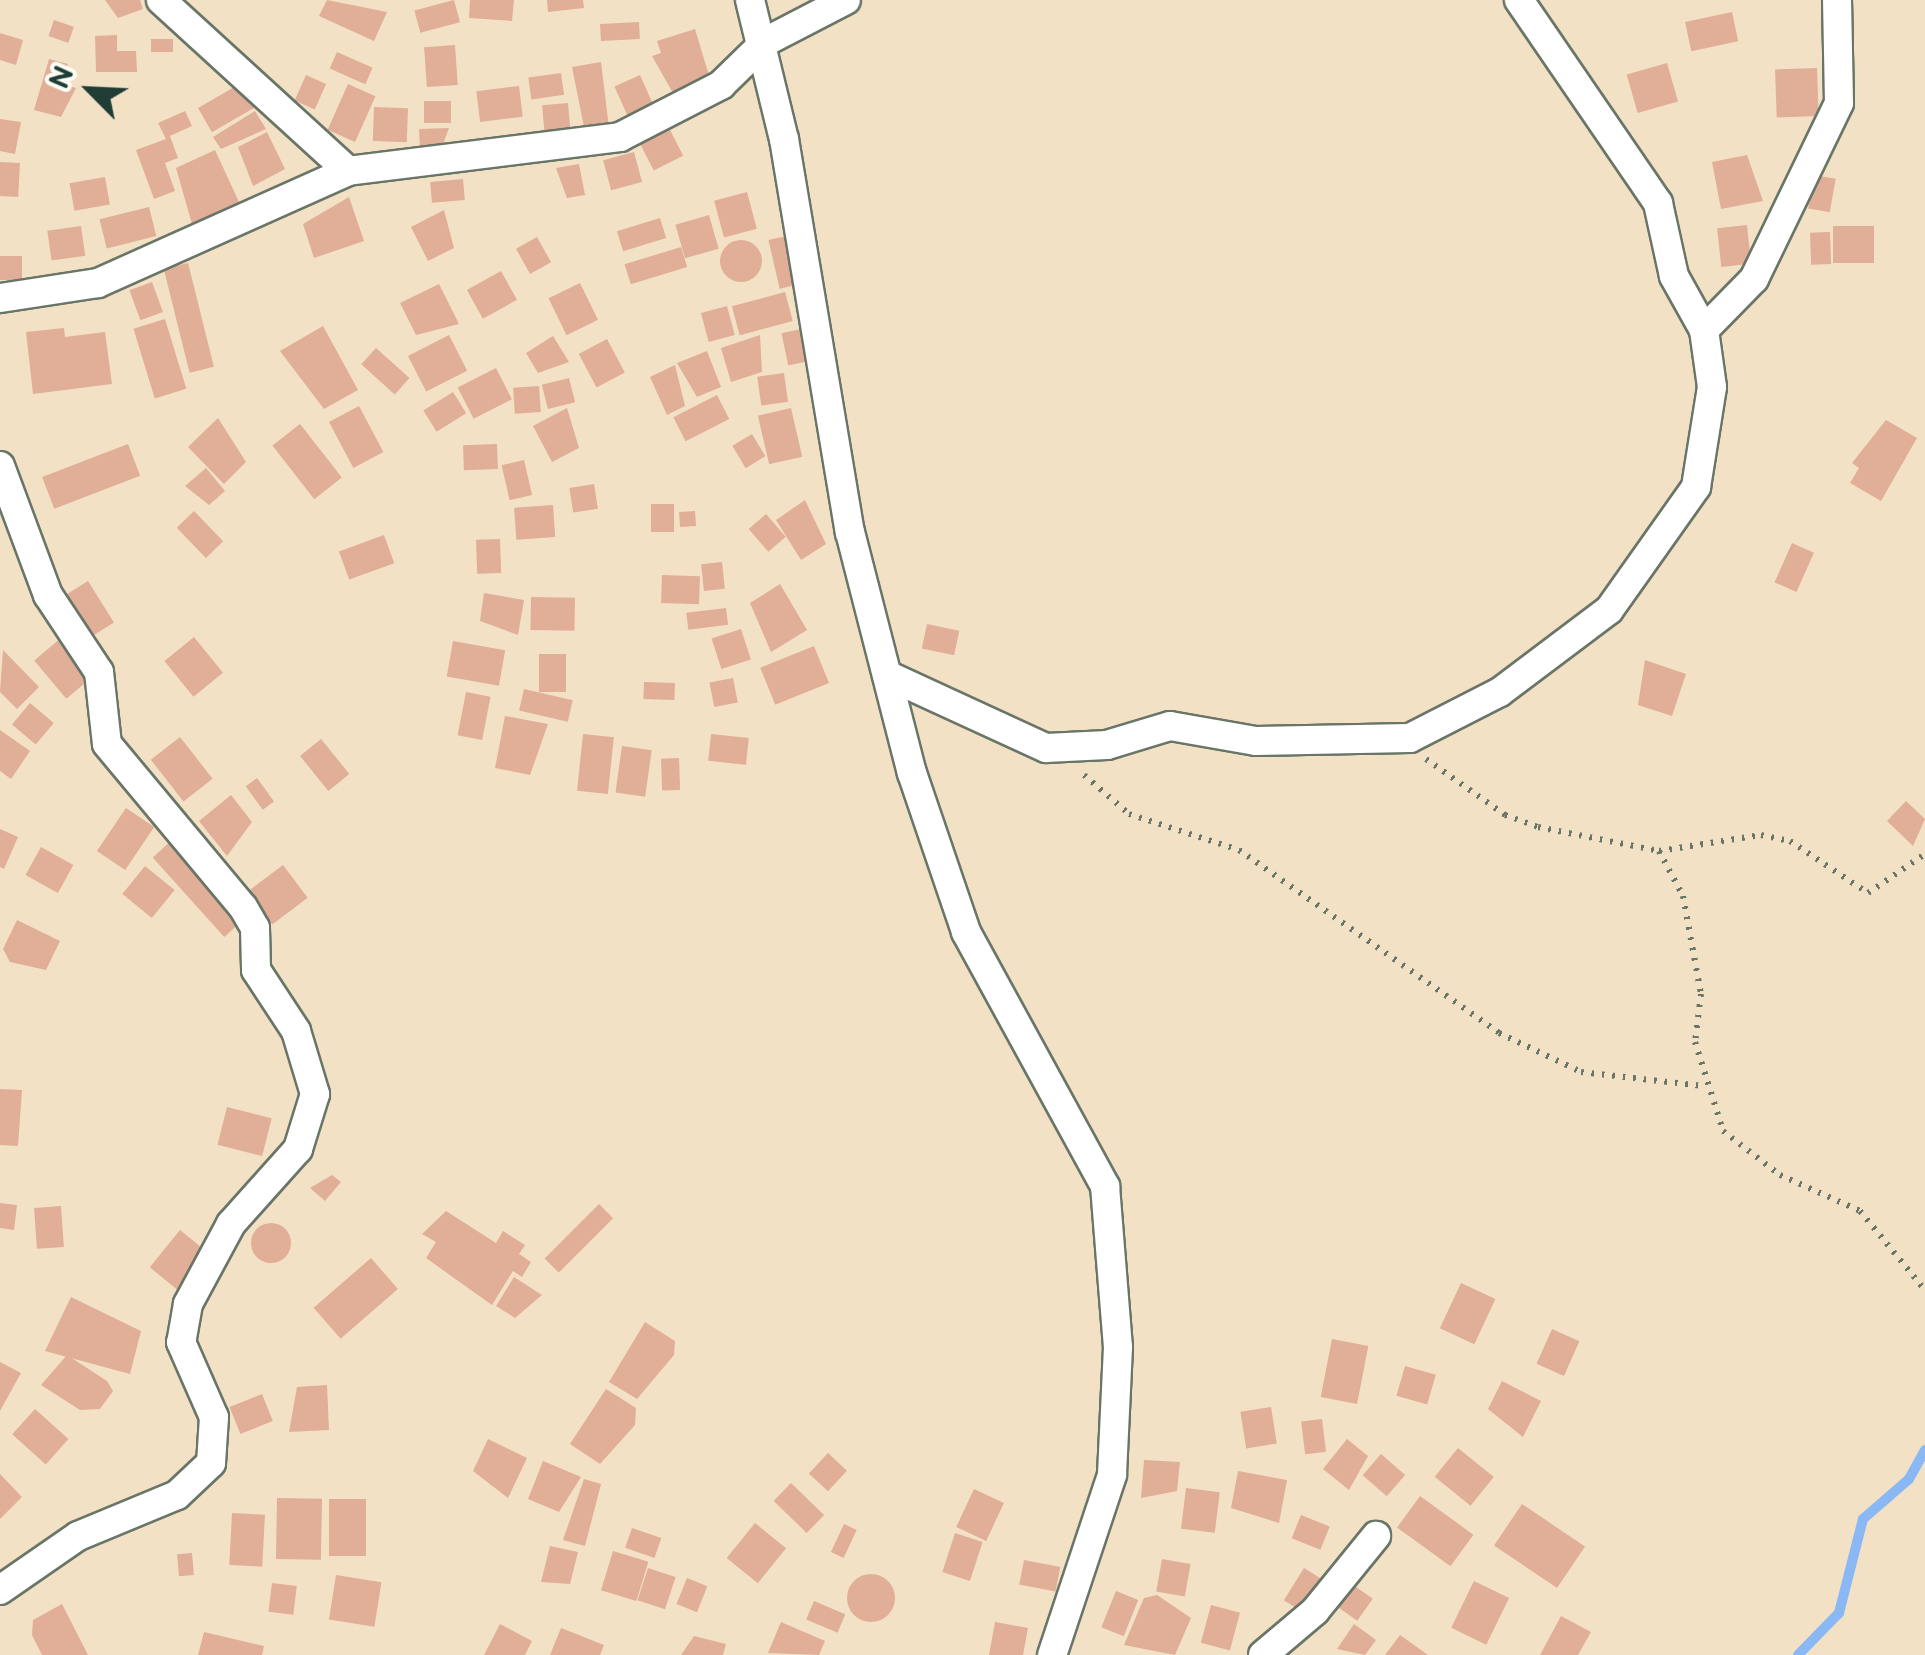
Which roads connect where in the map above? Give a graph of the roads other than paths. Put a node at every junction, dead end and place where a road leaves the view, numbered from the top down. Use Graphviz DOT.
graph roads {
  1 [pos="162,0"];
  2 [pos="750,0"];
  3 [pos="846,0"];
  4 [pos="1519,0"];
  5 [pos="1837,0"];
  6 [pos="764,42"];
  7 [pos="348,171"];
  8 [pos="0,298"];
  9 [pos="1704,330"];
  10 [pos="0,466"];
  11 [pos="887,675"];
  12 [pos="1376,1536"];
  13 [pos="0,1590"];
  14 [pos="1052,1655"];
  15 [pos="1263,1655"];
  1 -- 7 [label="street"];
  2 -- 6 [label="street"];
  3 -- 6 [label="street"];
  4 -- 9 [label="street"];
  5 -- 9 [label="street"];
  6 -- 7 [label="street"];
  6 -- 11 [label="street"];
  7 -- 8 [label="street"];
  9 -- 11 [label="street"];
  10 -- 13 [label="street"];
  11 -- 14 [label="street"];
  12 -- 15 [label="street"];
}
